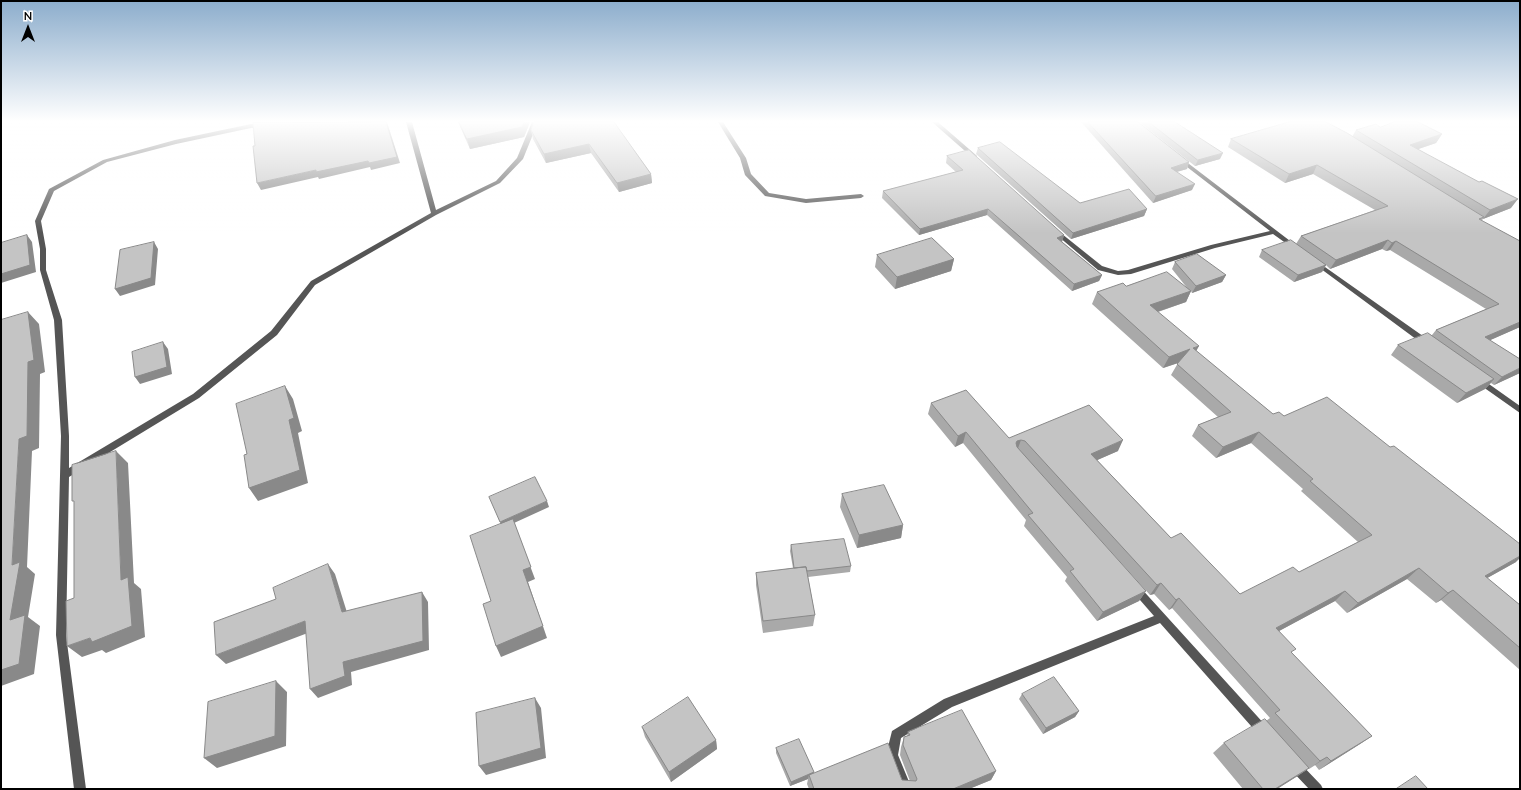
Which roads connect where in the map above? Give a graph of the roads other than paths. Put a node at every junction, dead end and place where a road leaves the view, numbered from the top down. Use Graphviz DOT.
graph roads {
  1 [pos="113,159"];
  2 [pos="419,159"];
  3 [pos="520,159"];
  4 [pos="743,159"];
  5 [pos="1179,159"];
  6 [pos="861,196"];
  7 [pos="434,214"];
  8 [pos="1051,227"];
  9 [pos="1273,232"];
  10 [pos="1433,347"];
  11 [pos="1470,374"];
  12 [pos="1520,410"];
  13 [pos="64,475"];
  14 [pos="1131,582"];
  15 [pos="1162,617"];
  16 [pos="1271,739"];
  17 [pos="1286,756"];
  18 [pos="80,789"];
  19 [pos="906,789"];
  20 [pos="1317,789"];
  1 -- 13 [label="street"];
  2 -- 7 [label="street"];
  3 -- 7 [label="street"];
  4 -- 6 [label="street"];
  5 -- 9 [label="street"];
  7 -- 13 [label="street"];
  8 -- 9 [label="street"];
  9 -- 10 [label="street"];
  11 -- 12 [label="street"];
  13 -- 18 [label="street"];
  14 -- 15 [label="street"];
  15 -- 16 [label="street"];
  15 -- 19 [label="street"];
  17 -- 20 [label="street"];
}
